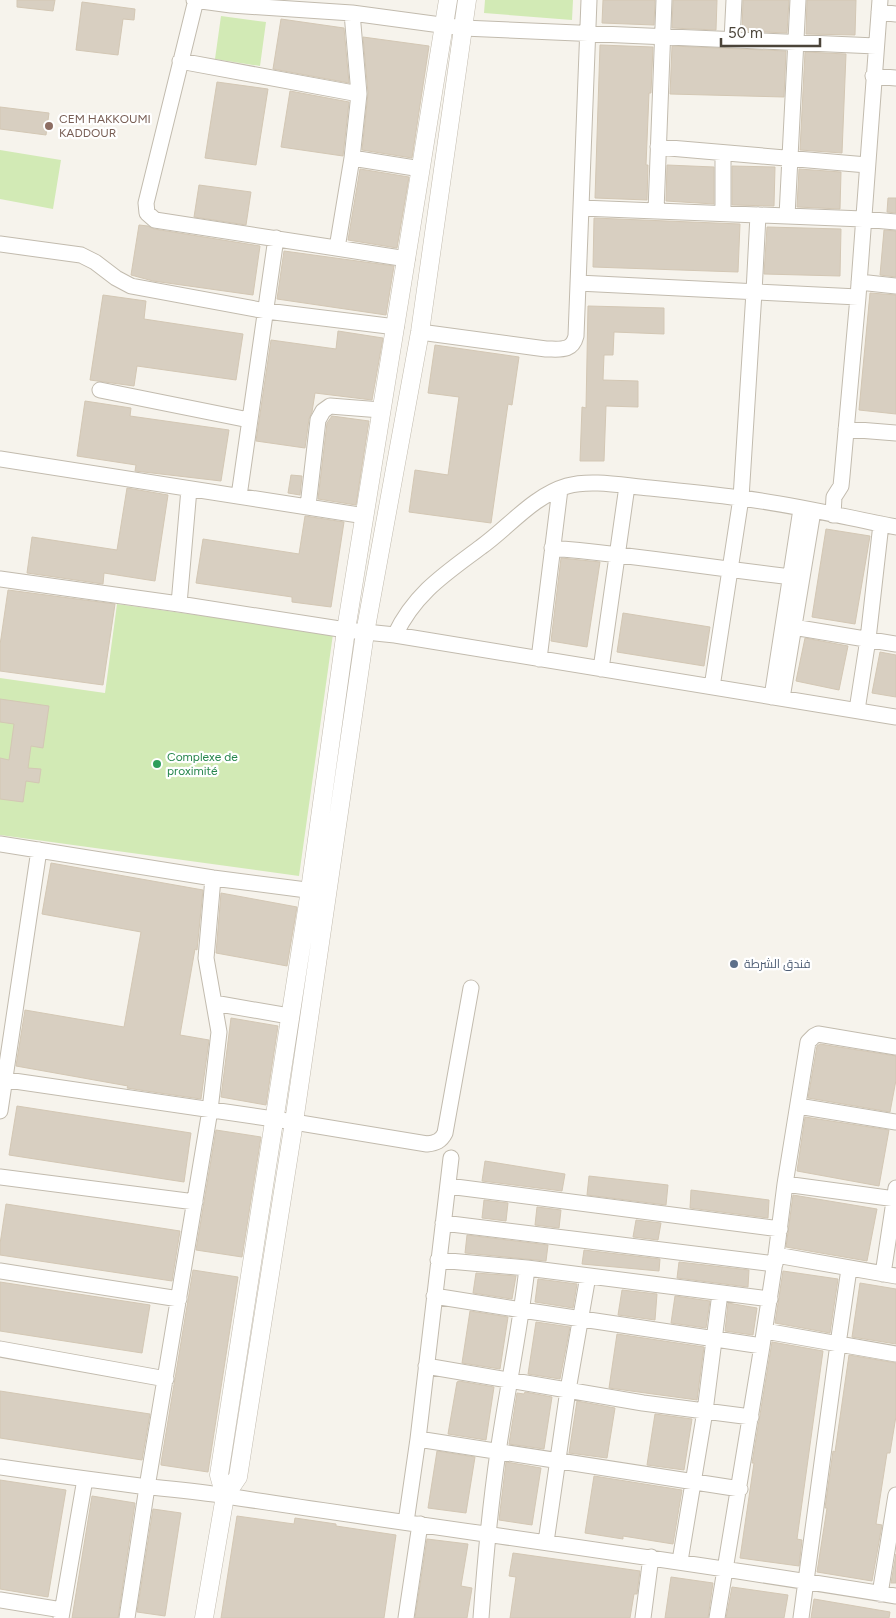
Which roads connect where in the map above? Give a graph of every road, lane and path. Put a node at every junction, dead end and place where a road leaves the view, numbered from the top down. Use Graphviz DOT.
graph roads {
  1 [pos="195,0"];
  2 [pos="448,0"];
  3 [pos="467,0"];
  4 [pos="589,0"];
  5 [pos="664,0"];
  6 [pos="734,0"];
  7 [pos="798,0"];
  8 [pos="879,6"];
  9 [pos="352,13"];
  10 [pos="896,14"];
  11 [pos="444,25"];
  12 [pos="463,28"];
  13 [pos="587,34"];
  14 [pos="662,37"];
  15 [pos="732,40"];
  16 [pos="796,43"];
  17 [pos="876,46"];
  18 [pos="180,61"];
  19 [pos="873,76"];
  20 [pos="896,78"];
  21 [pos="359,94"];
  22 [pos="658,147"];
  23 [pos="723,153"];
  24 [pos="352,158"];
  25 [pos="790,159"];
  26 [pos="867,166"];
  27 [pos="421,169"];
  28 [pos="581,208"];
  29 [pos="656,210"];
  30 [pos="723,213"];
  31 [pos="758,215"];
  32 [pos="787,216"];
  33 [pos="863,219"];
  34 [pos="896,222"];
  35 [pos="276,238"];
  36 [pos="0,244"];
  37 [pos="337,248"];
  38 [pos="407,259"];
  39 [pos="859,282"];
  40 [pos="578,283"];
  41 [pos="896,286"];
  42 [pos="754,292"];
  43 [pos="858,297"];
  44 [pos="266,311"];
  45 [pos="396,327"];
  46 [pos="420,332"];
  47 [pos="100,390"];
  48 [pos="381,410"];
  49 [pos="249,420"];
  50 [pos="846,429"];
  51 [pos="896,433"];
  52 [pos="0,459"];
  53 [pos="627,486"];
  54 [pos="189,489"];
  55 [pos="560,489"];
  56 [pos="239,496"];
  57 [pos="741,498"];
  58 [pos="308,506"];
  59 [pos="807,510"];
  60 [pos="833,515"];
  61 [pos="365,516"];
  62 [pos="889,526"];
  63 [pos="552,548"];
  64 [pos="617,554"];
  65 [pos="730,571"];
  66 [pos="795,578"];
  67 [pos="0,579"];
  68 [pos="179,604"];
  69 [pos="793,627"];
  70 [pos="346,630"];
  71 [pos="366,633"];
  72 [pos="396,635"];
  73 [pos="868,639"];
  74 [pos="896,644"];
  75 [pos="539,658"];
  76 [pos="602,669"];
  77 [pos="712,687"];
  78 [pos="777,697"];
  79 [pos="857,710"];
  80 [pos="896,717"];
  81 [pos="0,844"];
  82 [pos="39,850"];
  83 [pos="213,878"];
  84 [pos="310,890"];
  85 [pos="328,893"];
  86 [pos="471,988"];
  87 [pos="214,1003"];
  88 [pos="289,1016"];
  89 [pos="896,1048"];
  90 [pos="2,1079"];
  91 [pos="798,1106"];
  92 [pos="210,1110"];
  93 [pos="0,1111"];
  94 [pos="275,1120"];
  95 [pos="294,1122"];
  96 [pos="896,1122"];
  97 [pos="451,1158"];
  98 [pos="0,1177"];
  99 [pos="785,1184"];
  100 [pos="448,1186"];
  101 [pos="895,1195"];
  102 [pos="195,1202"];
  103 [pos="443,1223"];
  104 [pos="780,1228"];
  105 [pos="438,1260"];
  106 [pos="776,1260"];
  107 [pos="527,1268"];
  108 [pos="849,1269"];
  109 [pos="0,1271"];
  110 [pos="889,1275"];
  111 [pos="588,1276"];
  112 [pos="720,1293"];
  113 [pos="434,1296"];
  114 [pos="178,1299"];
  115 [pos="770,1299"];
  116 [pos="522,1310"];
  117 [pos="580,1319"];
  118 [pos="715,1339"];
  119 [pos="763,1339"];
  120 [pos="838,1344"];
  121 [pos="0,1349"];
  122 [pos="896,1354"];
  123 [pos="426,1366"];
  124 [pos="166,1379"];
  125 [pos="509,1380"];
  126 [pos="568,1390"];
  127 [pos="704,1411"];
  128 [pos="751,1417"];
  129 [pos="418,1439"];
  130 [pos="498,1452"];
  131 [pos="557,1461"];
  132 [pos="0,1467"];
  133 [pos="85,1479"];
  134 [pos="693,1482"];
  135 [pos="148,1487"];
  136 [pos="740,1489"];
  137 [pos="896,1495"];
  138 [pos="225,1496"];
  139 [pos="413,1523"];
  140 [pos="488,1534"];
  141 [pos="546,1542"];
  142 [pos="651,1557"];
  143 [pos="680,1561"];
  144 [pos="725,1570"];
  145 [pos="806,1583"];
  146 [pos="880,1594"];
  147 [pos="896,1596"];
  148 [pos="0,1600"];
  149 [pos="61,1614"];
  150 [pos="127,1618"];
  151 [pos="204,1618"];
  152 [pos="406,1618"];
  153 [pos="481,1618"];
  154 [pos="643,1618"];
  155 [pos="717,1618"];
  156 [pos="801,1618"];
  1 -- 9 [label="street"];
  1 -- 18 [label="street"];
  2 -- 11 [label="street"];
  3 -- 12 [label="street"];
  4 -- 13 [label="street"];
  5 -- 14 [label="street"];
  6 -- 15 [label="street"];
  7 -- 16 [label="street"];
  8 -- 10 [label="street"];
  8 -- 17 [label="street"];
  9 -- 11 [label="street"];
  9 -- 21 [label="street"];
  11 -- 12 [label="street"];
  11 -- 27 [label="street"];
  12 -- 13 [label="street"];
  12 -- 46 [label="street"];
  13 -- 14 [label="street"];
  13 -- 28 [label="street"];
  14 -- 15 [label="street"];
  14 -- 22 [label="street"];
  15 -- 16 [label="street"];
  16 -- 17 [label="street"];
  16 -- 25 [label="street"];
  17 -- 19 [label="street"];
  18 -- 21 [label="street"];
  18 -- 35 [label="street"];
  19 -- 20 [label="street"];
  19 -- 26 [label="street"];
  21 -- 24 [label="street"];
  22 -- 23 [label="street"];
  22 -- 29 [label="street"];
  23 -- 25 [label="street"];
  23 -- 30 [label="street"];
  24 -- 27 [label="street"];
  24 -- 37 [label="street"];
  25 -- 26 [label="street"];
  25 -- 32 [label="street"];
  26 -- 33 [label="street"];
  27 -- 38 [label="street"];
  28 -- 29 [label="street"];
  28 -- 40 [label="street"];
  29 -- 30 [label="street"];
  30 -- 31 [label="street"];
  31 -- 32 [label="street"];
  31 -- 42 [label="street"];
  32 -- 33 [label="street"];
  33 -- 34 [label="street"];
  33 -- 39 [label="street"];
  35 -- 37 [label="street"];
  35 -- 44 [label="street"];
  36 -- 44 [label="street"];
  37 -- 38 [label="street"];
  38 -- 45 [label="street"];
  39 -- 41 [label="street"];
  39 -- 43 [label="street"];
  40 -- 42 [label="street"];
  40 -- 46 [label="street"];
  42 -- 43 [label="street"];
  42 -- 57 [label="street"];
  43 -- 50 [label="street"];
  44 -- 45 [label="street"];
  44 -- 49 [label="street"];
  45 -- 48 [label="street"];
  46 -- 71 [label="street"];
  47 -- 49 [label="street"];
  48 -- 58 [label="street"];
  48 -- 61 [label="street"];
  49 -- 56 [label="street"];
  50 -- 51 [label="street"];
  50 -- 60 [label="street"];
  52 -- 54 [label="street"];
  53 -- 55 [label="street"];
  53 -- 57 [label="street"];
  53 -- 64 [label="street"];
  54 -- 56 [label="street"];
  54 -- 68 [label="street"];
  55 -- 63 [label="street"];
  55 -- 72 [label="street"];
  56 -- 58 [label="street"];
  57 -- 59 [label="street"];
  57 -- 65 [label="street"];
  58 -- 61 [label="street"];
  59 -- 60 [label="street"];
  59 -- 66 [label="street"];
  60 -- 62 [label="street"];
  61 -- 70 [label="street"];
  62 -- 73 [label="street"];
  63 -- 64 [label="street"];
  63 -- 75 [label="street"];
  64 -- 65 [label="street"];
  64 -- 76 [label="street"];
  65 -- 66 [label="street"];
  65 -- 77 [label="street"];
  66 -- 69 [label="street"];
  66 -- 78 [label="street"];
  67 -- 68 [label="street"];
  68 -- 70 [label="street"];
  69 -- 73 [label="street"];
  69 -- 78 [label="street"];
  70 -- 71 [label="street"];
  70 -- 84 [label="street"];
  71 -- 72 [label="street"];
  71 -- 85 [label="street"];
  72 -- 75 [label="street"];
  73 -- 74 [label="street"];
  73 -- 79 [label="street"];
  75 -- 76 [label="street"];
  76 -- 77 [label="street"];
  77 -- 78 [label="street"];
  78 -- 79 [label="street"];
  79 -- 80 [label="street"];
  81 -- 82 [label="street"];
  82 -- 83 [label="street"];
  82 -- 90 [label="street"];
  83 -- 84 [label="street"];
  83 -- 87 [label="street"];
  84 -- 85 [label="street"];
  84 -- 88 [label="street"];
  85 -- 95 [label="street"];
  86 -- 95 [label="street"];
  87 -- 88 [label="street"];
  87 -- 92 [label="street"];
  88 -- 94 [label="street"];
  89 -- 91 [label="street"];
  90 -- 92 [label="street"];
  90 -- 93 [label="street"];
  91 -- 96 [label="street"];
  91 -- 99 [label="street"];
  92 -- 94 [label="street"];
  92 -- 102 [label="street"];
  94 -- 95 [label="street"];
  94 -- 138 [label="street"];
  95 -- 138 [label="street"];
  97 -- 100 [label="street"];
  98 -- 102 [label="street"];
  99 -- 101 [label="street"];
  99 -- 104 [label="street"];
  100 -- 103 [label="street"];
  100 -- 104 [label="street"];
  101 -- 110 [label="street"];
  102 -- 114 [label="street"];
  103 -- 105 [label="street"];
  103 -- 106 [label="street"];
  104 -- 106 [label="street"];
  105 -- 107 [label="street"];
  105 -- 113 [label="street"];
  106 -- 108 [label="street"];
  106 -- 115 [label="street"];
  107 -- 111 [label="street"];
  107 -- 116 [label="street"];
  108 -- 110 [label="street"];
  108 -- 120 [label="street"];
  109 -- 114 [label="street"];
  111 -- 112 [label="street"];
  111 -- 117 [label="street"];
  112 -- 115 [label="street"];
  112 -- 118 [label="street"];
  113 -- 116 [label="street"];
  113 -- 123 [label="street"];
  114 -- 124 [label="street"];
  115 -- 119 [label="street"];
  116 -- 117 [label="street"];
  116 -- 125 [label="street"];
  117 -- 118 [label="street"];
  117 -- 126 [label="street"];
  118 -- 119 [label="street"];
  118 -- 127 [label="street"];
  119 -- 120 [label="street"];
  119 -- 128 [label="street"];
  120 -- 122 [label="street"];
  120 -- 145 [label="street"];
  121 -- 124 [label="street"];
  123 -- 125 [label="street"];
  123 -- 129 [label="street"];
  124 -- 135 [label="street"];
  125 -- 126 [label="street"];
  125 -- 130 [label="street"];
  126 -- 127 [label="street"];
  126 -- 131 [label="street"];
  127 -- 128 [label="street"];
  127 -- 134 [label="street"];
  128 -- 136 [label="street"];
  129 -- 130 [label="street"];
  129 -- 139 [label="street"];
  130 -- 131 [label="street"];
  130 -- 140 [label="street"];
  131 -- 134 [label="street"];
  131 -- 141 [label="street"];
  132 -- 133 [label="street"];
  133 -- 135 [label="street"];
  133 -- 149 [label="street"];
  134 -- 136 [label="street"];
  134 -- 143 [label="street"];
  135 -- 138 [label="street"];
  135 -- 150 [label="street"];
  136 -- 144 [label="street"];
  137 -- 146 [label="street"];
  138 -- 139 [label="street"];
  138 -- 151 [label="street"];
  139 -- 140 [label="street"];
  139 -- 152 [label="street"];
  140 -- 141 [label="street"];
  140 -- 153 [label="street"];
  141 -- 142 [label="street"];
  142 -- 143 [label="street"];
  142 -- 154 [label="street"];
  143 -- 144 [label="street"];
  144 -- 145 [label="street"];
  144 -- 155 [label="street"];
  145 -- 146 [label="street"];
  145 -- 156 [label="street"];
  146 -- 147 [label="street"];
  148 -- 149 [label="street"];
}
